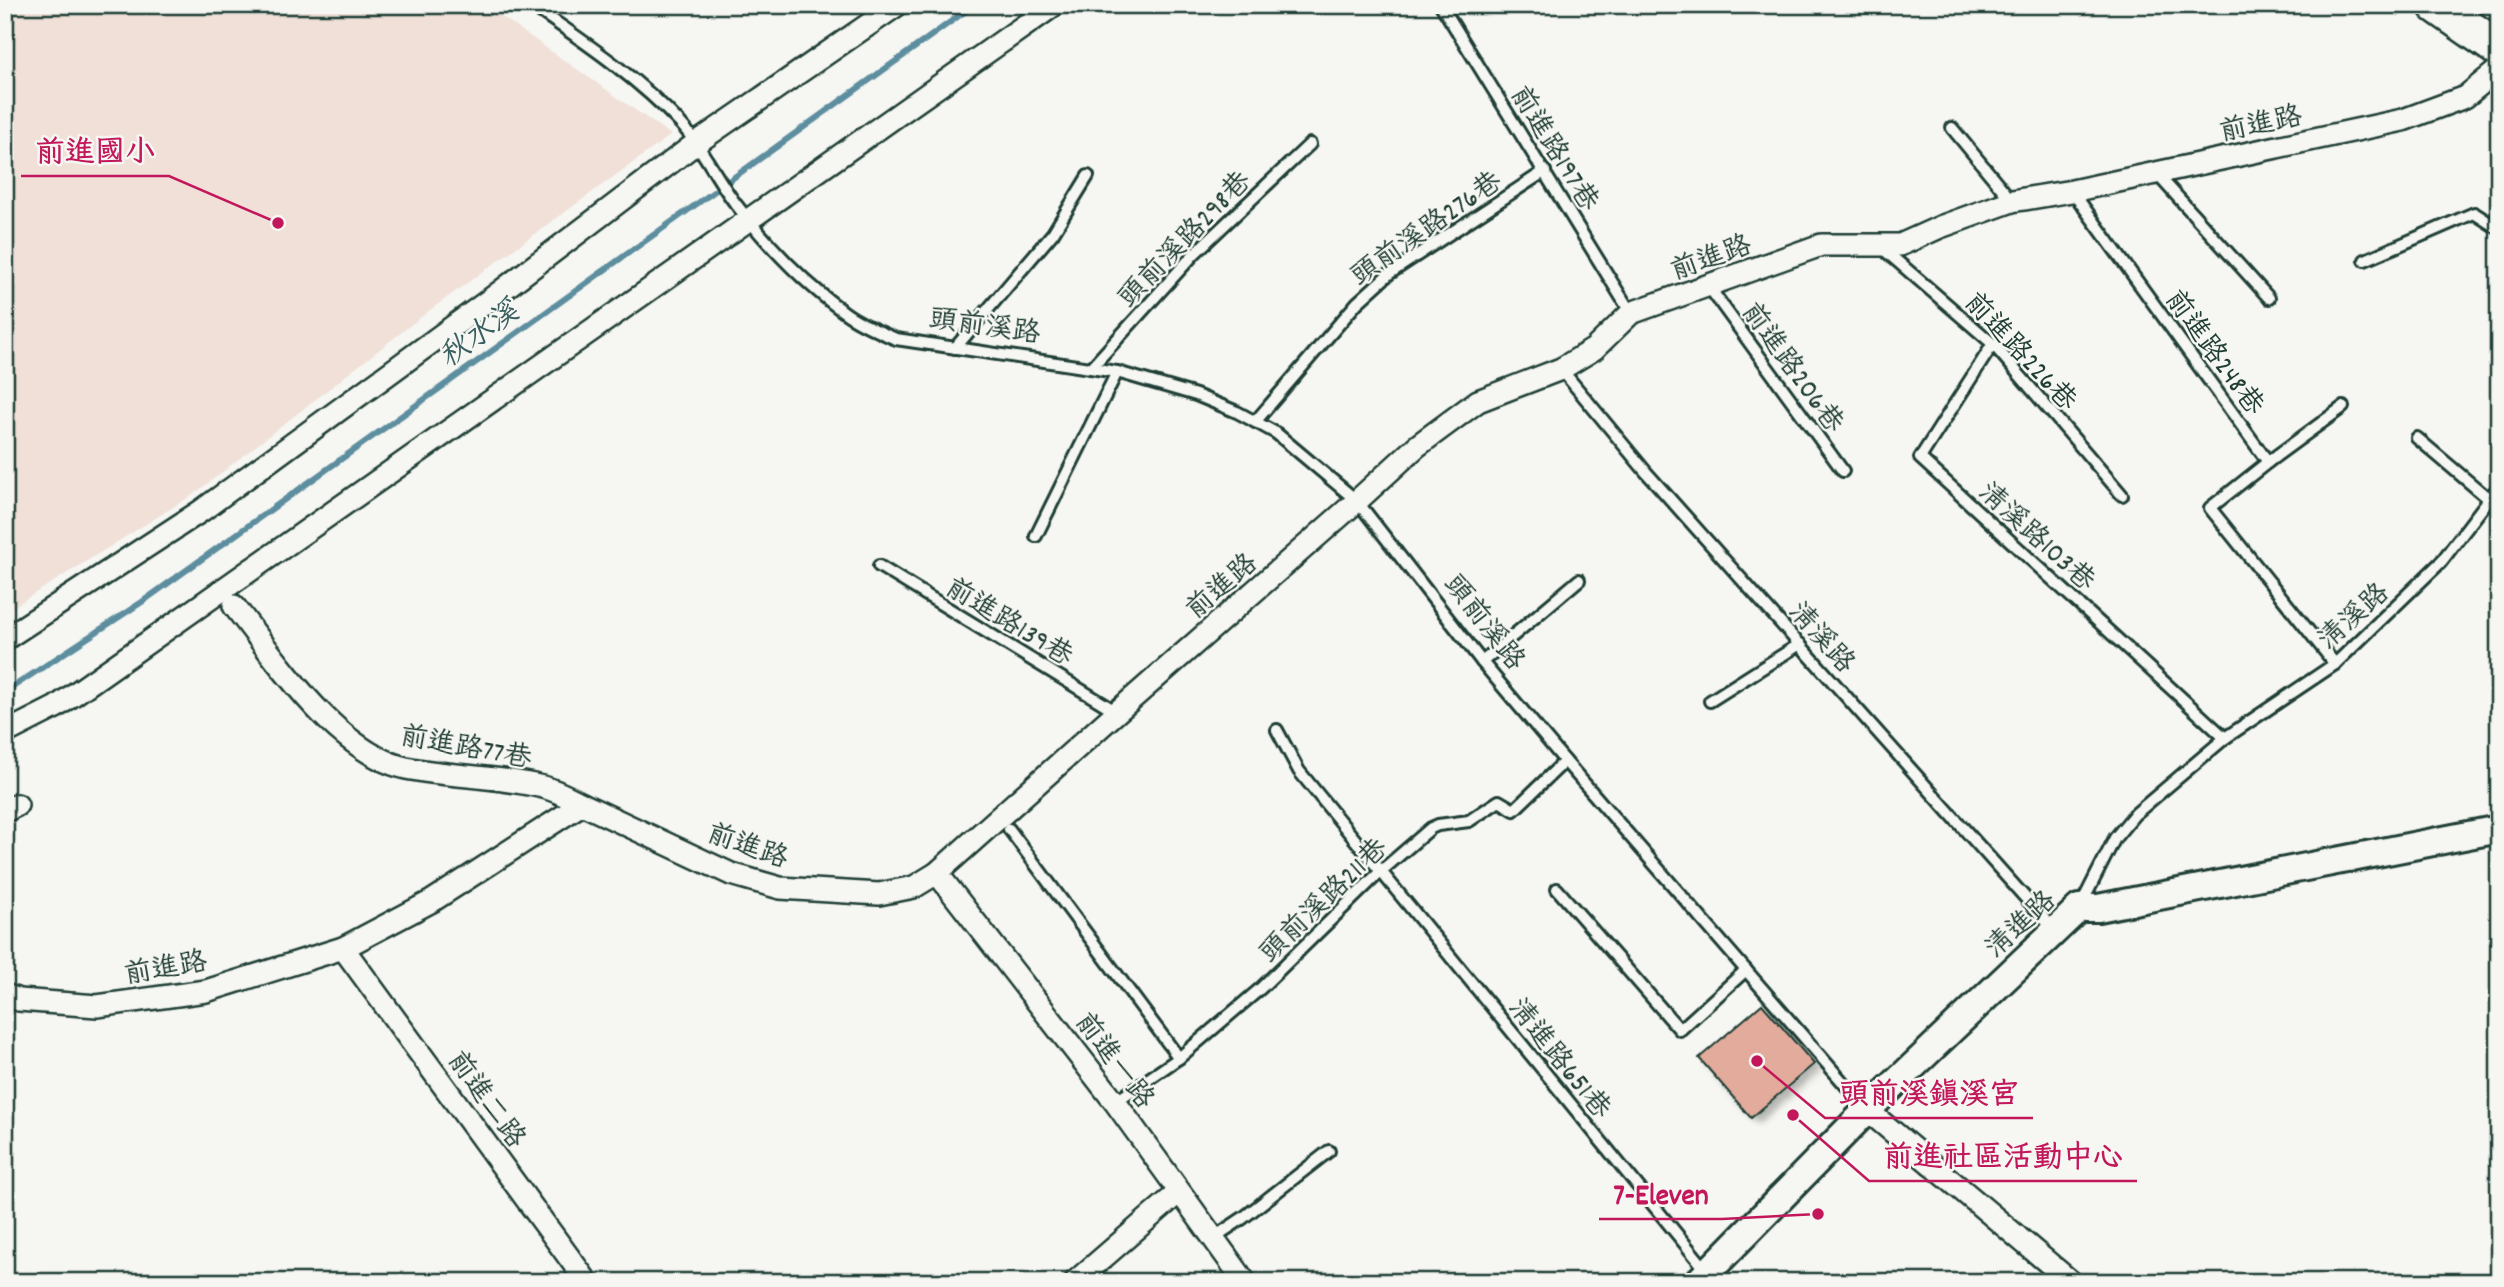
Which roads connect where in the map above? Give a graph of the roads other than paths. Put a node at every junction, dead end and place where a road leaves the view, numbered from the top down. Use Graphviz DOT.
graph roads {
  1 [pos="531,5"];
  2 [pos="897,5"];
  3 [pos="1054,5"];
  4 [pos="1441,5"];
  5 [pos="2436,5"];
  6 [pos="2499,49"];
  7 [pos="2499,69"];
  8 [pos="1952,128"];
  9 [pos="693,141"];
  10 [pos="1310,144"];
  11 [pos="1545,171"];
  12 [pos="2156,173"];
  13 [pos="1088,176"];
  14 [pos="2072,191"];
  15 [pos="2012,201"];
  16 [pos="751,221"];
  17 [pos="2499,229"];
  18 [pos="1880,246"];
  19 [pos="2365,260"];
  20 [pos="1709,287"];
  21 [pos="2269,299"];
  22 [pos="1631,313"];
  23 [pos="1993,344"];
  24 [pos="955,348"];
  25 [pos="1091,368"];
  26 [pos="1561,369"];
  27 [pos="1116,372"];
  28 [pos="2343,407"];
  29 [pos="1255,422"];
  30 [pos="2417,439"];
  31 [pos="2268,462"];
  32 [pos="1843,471"];
  33 [pos="2499,486"];
  34 [pos="2122,495"];
  35 [pos="2489,499"];
  36 [pos="1357,501"];
  37 [pos="1036,536"];
  38 [pos="879,566"];
  39 [pos="1579,580"];
  40 [pos="234,606"];
  41 [pos="5,639"];
  42 [pos="1800,644"];
  43 [pos="1482,662"];
  44 [pos="2335,664"];
  45 [pos="1710,701"];
  46 [pos="1117,712"];
  47 [pos="1277,730"];
  48 [pos="5,733"];
  49 [pos="2225,738"];
  50 [pos="1565,761"];
  51 [pos="582,804"];
  52 [pos="1009,829"];
  53 [pos="2499,829"];
  54 [pos="1380,872"];
  55 [pos="937,873"];
  56 [pos="1557,890"];
  57 [pos="2080,908"];
  58 [pos="2055,930"];
  59 [pos="343,948"];
  60 [pos="1746,970"];
  61 [pos="5,995"];
  62 [pos="1179,1058"];
  63 [pos="1115,1102"];
  64 [pos="1867,1110"];
  65 [pos="1329,1151"];
  66 [pos="1179,1192"];
  67 [pos="1213,1238"];
  68 [pos="1702,1277"];
  69 [pos="1239,1280"];
  70 [pos="587,1282"];
  71 [pos="1075,1282"];
  72 [pos="2071,1282"];
  1 -- 9 [label="lane"];
  2 -- 9 [label="street"];
  3 -- 16 [label="street"];
  4 -- 11 [label="lane, 前進路197巷"];
  5 -- 6 [label="main road"];
  7 -- 12 [label="street, 前進路"];
  8 -- 15 [label="lane"];
  9 -- 16 [label="lane, 頭前溪路"];
  9 -- 41 [label="street"];
  10 -- 25 [label="lane, 頭前溪路298巷"];
  11 -- 22 [label="lane, 前進路197巷"];
  11 -- 29 [label="lane, 頭前溪路276巷"];
  12 -- 14 [label="street, 前進路"];
  12 -- 21 [label="lane"];
  13 -- 24 [label="lane"];
  14 -- 15 [label="street, 前進路"];
  14 -- 31 [label="lane, 前進路248巷"];
  15 -- 18 [label="street, 前進路"];
  16 -- 24 [label="lane, 頭前溪路"];
  16 -- 48 [label="street"];
  17 -- 19 [label="lane"];
  18 -- 20 [label="street, 前進路"];
  18 -- 23 [label="lane, 前進路226巷"];
  20 -- 22 [label="street, 前進路"];
  20 -- 32 [label="lane, 前進路206巷"];
  22 -- 26 [label="street, 前進路"];
  23 -- 34 [label="lane, 前進路226巷"];
  23 -- 49 [label="lane, 清溪路103巷"];
  24 -- 25 [label="lane, 頭前溪路"];
  25 -- 27 [label="lane, 頭前溪路"];
  26 -- 36 [label="street, 前進路"];
  26 -- 42 [label="lane, 清溪路"];
  27 -- 29 [label="lane, 頭前溪路"];
  27 -- 37 [label="lane"];
  28 -- 31 [label="lane"];
  29 -- 36 [label="lane, 頭前溪路"];
  30 -- 35 [label="lane"];
  31 -- 44 [label="lane"];
  33 -- 35 [label="lane, 清溪路"];
  35 -- 44 [label="lane, 清溪路"];
  36 -- 43 [label="lane, 頭前溪路"];
  36 -- 46 [label="street, 前進路"];
  38 -- 46 [label="lane, 前進路139巷"];
  39 -- 43 [label="lane"];
  40 -- 51 [label="street, 前進路77巷"];
  42 -- 45 [label="lane"];
  42 -- 58 [label="lane, 清溪路"];
  43 -- 50 [label="lane, 頭前溪路"];
  44 -- 49 [label="lane, 清溪路"];
  46 -- 55 [label="street, 前進路"];
  47 -- 54 [label="lane, 清進路651巷"];
  49 -- 57 [label="lane, 清溪路"];
  50 -- 54 [label="lane, 頭前溪路211巷"];
  50 -- 60 [label="lane, 頭前溪路"];
  51 -- 55 [label="street, 前進路"];
  51 -- 59 [label="street, 前進路"];
  52 -- 62 [label="lane"];
  53 -- 57 [label="street, 清進路"];
  54 -- 62 [label="lane, 頭前溪路211巷"];
  54 -- 68 [label="lane, 清進路651巷"];
  55 -- 63 [label="street, 前進一路"];
  56 -- 60 [label="lane"];
  57 -- 58 [label="street, 清進路"];
  58 -- 64 [label="street, 清進路"];
  59 -- 61 [label="street, 前進路"];
  59 -- 70 [label="street, 前進二路"];
  60 -- 64 [label="lane, 頭前溪路"];
  62 -- 63 [label="lane, 頭前溪路211巷"];
  63 -- 66 [label="street, 前進一路"];
  64 -- 68 [label="street, 清進路"];
  64 -- 72 [label="street, 頭前溪路"];
  65 -- 67 [label="lane"];
  66 -- 67 [label="street, 前進一路"];
  66 -- 71 [label="street"];
  67 -- 69 [label="street, 前進一路"];
}
